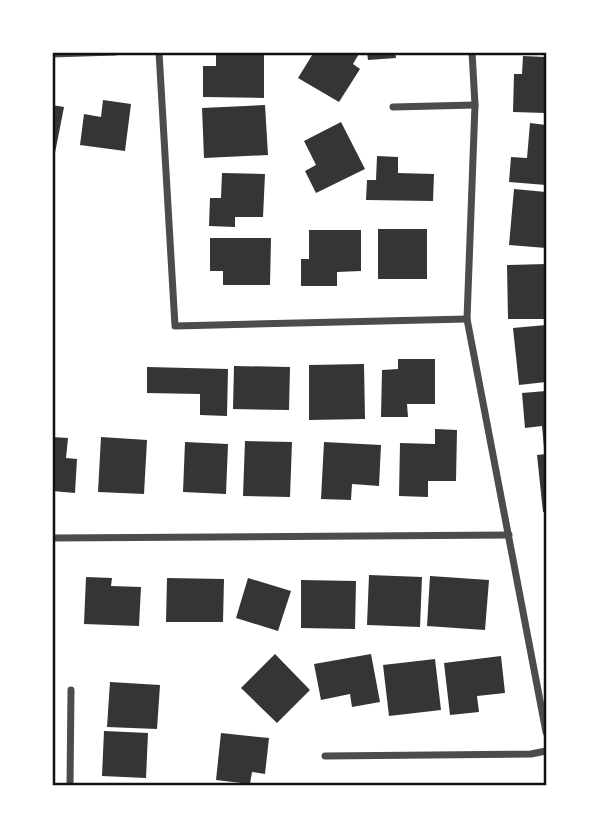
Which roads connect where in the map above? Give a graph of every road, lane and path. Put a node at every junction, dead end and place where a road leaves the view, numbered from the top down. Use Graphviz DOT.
graph roads {
  1 [pos="115,52"];
  2 [pos="159,52"];
  3 [pos="472,52"];
  4 [pos="52,54"];
  5 [pos="475,105"];
  6 [pos="393,107"];
  7 [pos="467,319"];
  8 [pos="509,535"];
  9 [pos="52,538"];
  10 [pos="71,690"];
  11 [pos="547,732"];
  12 [pos="547,751"];
  13 [pos="324,757"];
  14 [pos="70,786"];
  1 -- 4 [label="street"];
  2 -- 7 [label="street"];
  3 -- 5 [label="street"];
  5 -- 6 [label="street"];
  5 -- 7 [label="street"];
  7 -- 8 [label="street"];
  8 -- 9 [label="street"];
  8 -- 11 [label="street"];
  10 -- 14 [label="street"];
  12 -- 13 [label="street"];
}
